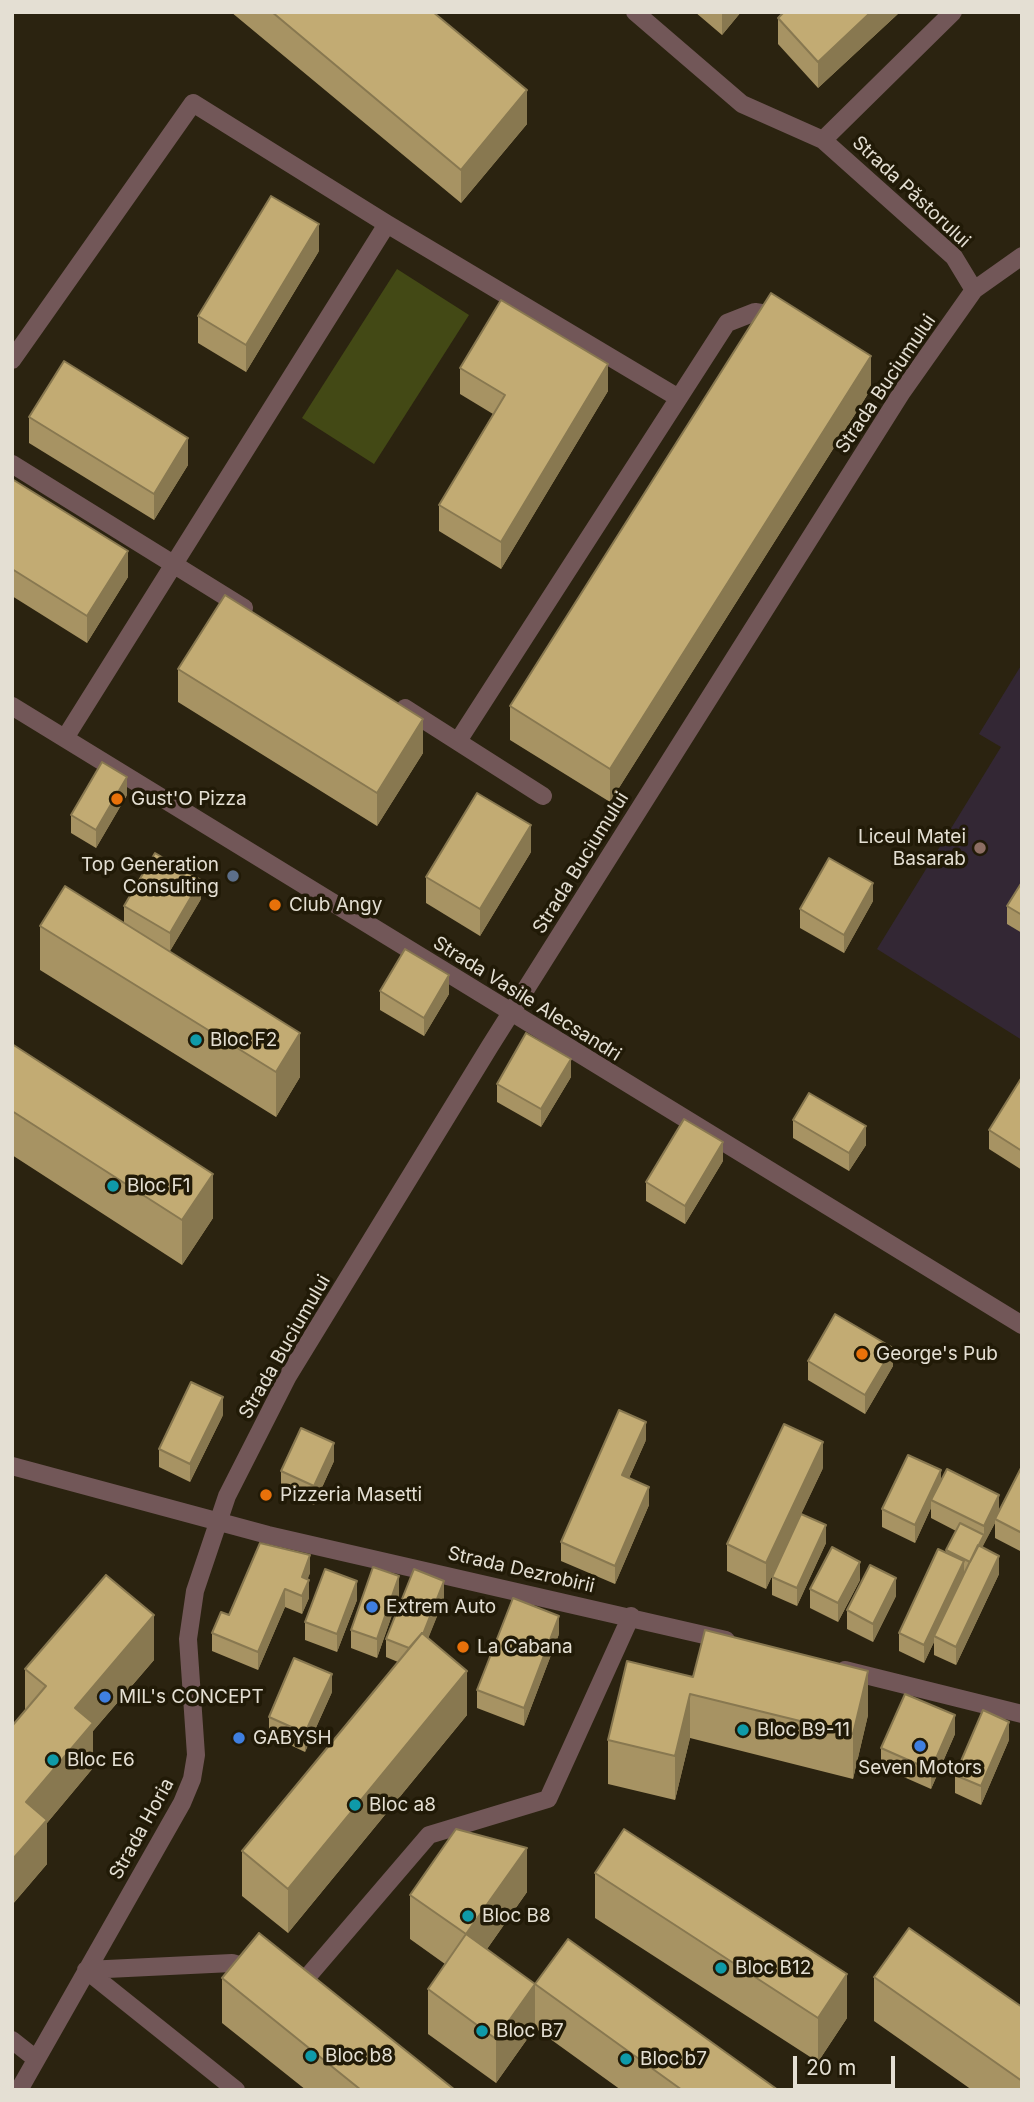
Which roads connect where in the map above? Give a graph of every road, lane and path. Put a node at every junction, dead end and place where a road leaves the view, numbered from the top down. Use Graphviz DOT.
graph roads {
  1 [pos="635,12"];
  2 [pos="953,12"];
  3 [pos="823,140"];
  4 [pos="387,224"];
  5 [pos="1022,256"];
  6 [pos="974,290"];
  7 [pos="783,317"];
  8 [pos="12,360"];
  9 [pos="677,397"];
  10 [pos="12,464"];
  11 [pos="173,564"];
  12 [pos="256,616"];
  13 [pos="387,697"];
  14 [pos="12,706"];
  15 [pos="65,738"];
  16 [pos="458,741"];
  17 [pos="543,796"];
  18 [pos="511,1014"];
  19 [pos="1022,1325"];
  20 [pos="12,1465"];
  21 [pos="217,1522"];
  22 [pos="631,1616"];
  23 [pos="739,1643"];
  24 [pos="833,1667"];
  25 [pos="1022,1714"];
  26 [pos="86,1970"];
  27 [pos="12,2040"];
  28 [pos="36,2059"];
  29 [pos="19,2090"];
  30 [pos="236,2090"];
  1 -- 3 [label="street"];
  2 -- 3 [label="street, Strada Păstorului"];
  3 -- 6 [label="street, Strada Păstorului"];
  4 -- 8 [label="street"];
  4 -- 9 [label="street"];
  4 -- 11 [label="street"];
  5 -- 6 [label="street, Strada Buciumului"];
  6 -- 18 [label="street, Strada Buciumului"];
  7 -- 9 [label="street"];
  9 -- 16 [label="street"];
  10 -- 11 [label="street"];
  11 -- 12 [label="street"];
  11 -- 15 [label="street"];
  13 -- 16 [label="street"];
  14 -- 15 [label="street, Strada Vasile Alecsandri"];
  15 -- 18 [label="street, Strada Vasile Alecsandri"];
  16 -- 17 [label="street"];
  18 -- 19 [label="street, Strada Vasile Alecsandri"];
  18 -- 21 [label="street, Strada Buciumului"];
  20 -- 21 [label="street, Strada Dezrobirii"];
  21 -- 22 [label="street, Strada Dezrobirii"];
  21 -- 26 [label="street, Strada Horia"];
  22 -- 23 [label="street, Strada Dezrobirii"];
  22 -- 26 [label="street"];
  24 -- 25 [label="street"];
  26 -- 28 [label="street, Strada Horia"];
  26 -- 30 [label="street"];
  27 -- 28 [label="street"];
  28 -- 29 [label="street, Strada Horia"];
}
